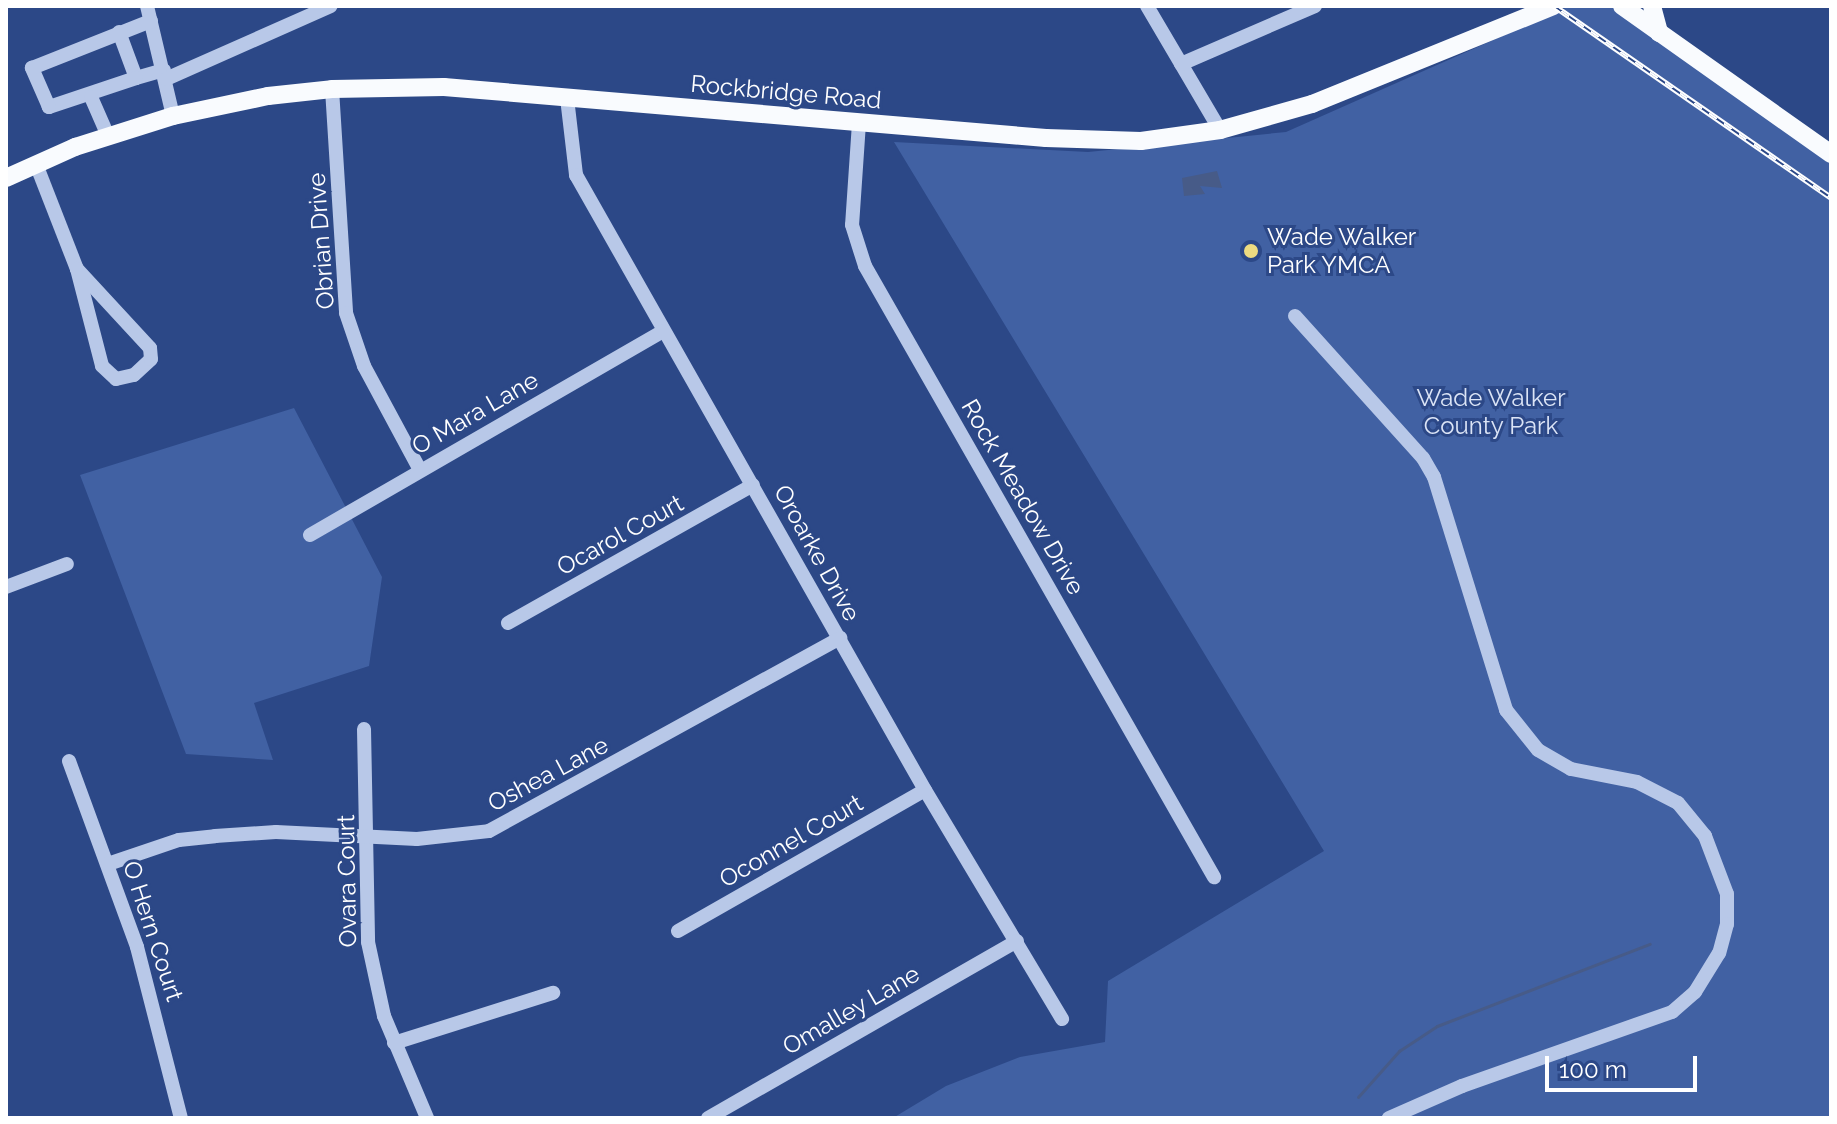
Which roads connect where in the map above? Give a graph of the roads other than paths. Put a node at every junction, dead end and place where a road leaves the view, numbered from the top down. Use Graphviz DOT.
graph roads {
  1 [pos="147,6"];
  2 [pos="331,6"];
  3 [pos="1147,6"];
  4 [pos="1315,6"];
  5 [pos="1553,6"];
  6 [pos="1622,6"];
  7 [pos="1652,6"];
  8 [pos="151,21"];
  9 [pos="119,32"];
  10 [pos="1659,33"];
  11 [pos="1181,64"];
  12 [pos="165,75"];
  13 [pos="136,78"];
  14 [pos="332,89"];
  15 [pos="91,97"];
  16 [pos="567,98"];
  17 [pos="173,116"];
  18 [pos="859,123"];
  19 [pos="1220,130"];
  20 [pos="108,136"];
  21 [pos="1831,154"];
  22 [pos="36,164"];
  23 [pos="6,178"];
  24 [pos="77,269"];
  25 [pos="1295,316"];
  26 [pos="663,331"];
  27 [pos="420,470"];
  28 [pos="753,485"];
  29 [pos="310,535"];
  30 [pos="67,564"];
  31 [pos="6,587"];
  32 [pos="508,623"];
  33 [pos="840,638"];
  34 [pos="364,729"];
  35 [pos="69,761"];
  36 [pos="925,790"];
  37 [pos="370,838"];
  38 [pos="108,864"];
  39 [pos="1214,877"];
  40 [pos="678,931"];
  41 [pos="1017,941"];
  42 [pos="553,993"];
  43 [pos="1062,1019"];
  44 [pos="394,1043"];
  45 [pos="181,1118"];
  46 [pos="427,1118"];
  47 [pos="708,1118"];
  48 [pos="1389,1118"];
  1 -- 8 [label="street"];
  2 -- 12 [label="street"];
  3 -- 11 [label="street"];
  4 -- 11 [label="street"];
  5 -- 19 [label="main road, Rockbridge Road"];
  6 -- 10 [label="main road"];
  7 -- 10 [label="main road"];
  8 -- 9 [label="street"];
  8 -- 12 [label="street"];
  9 -- 13 [label="street"];
  9 -- 15 [label="street"];
  10 -- 21 [label="main road"];
  11 -- 19 [label="street"];
  12 -- 13 [label="street"];
  12 -- 17 [label="street"];
  13 -- 15 [label="street"];
  14 -- 16 [label="main road, Rockbridge Road"];
  14 -- 17 [label="main road, Rockbridge Road"];
  14 -- 27 [label="street, Obrian Drive"];
  15 -- 20 [label="street"];
  16 -- 18 [label="main road, Rockbridge Road"];
  16 -- 26 [label="street, Oroarke Drive"];
  17 -- 20 [label="main road, Rockbridge Road"];
  18 -- 19 [label="main road, Rockbridge Road"];
  18 -- 39 [label="street, Rock Meadow Drive"];
  20 -- 22 [label="main road, Rockbridge Road"];
  22 -- 23 [label="main road, Rockbridge Road"];
  22 -- 24 [label="street"];
  24 -- 24 [label="street"];
  25 -- 48 [label="street"];
  26 -- 27 [label="street, O Mara Lane"];
  26 -- 28 [label="street, Oroarke Drive"];
  27 -- 29 [label="street, O Mara Lane"];
  28 -- 32 [label="street, Ocarol Court"];
  28 -- 33 [label="street, Oroarke Drive"];
  30 -- 31 [label="street"];
  33 -- 36 [label="street, Oroarke Drive"];
  33 -- 37 [label="street, Oshea Lane"];
  34 -- 37 [label="street, Ovara Court"];
  35 -- 38 [label="street, O Hern Court"];
  36 -- 40 [label="street, Oconnel Court"];
  36 -- 41 [label="street, Oroarke Drive"];
  37 -- 38 [label="street, Oshea Lane"];
  37 -- 44 [label="street, Ovara Court"];
  38 -- 45 [label="street, O Hern Court"];
  41 -- 43 [label="street, Oroarke Drive"];
  41 -- 47 [label="street, Omalley Lane"];
  42 -- 44 [label="street"];
  44 -- 46 [label="street, Ovara Court"];
}
